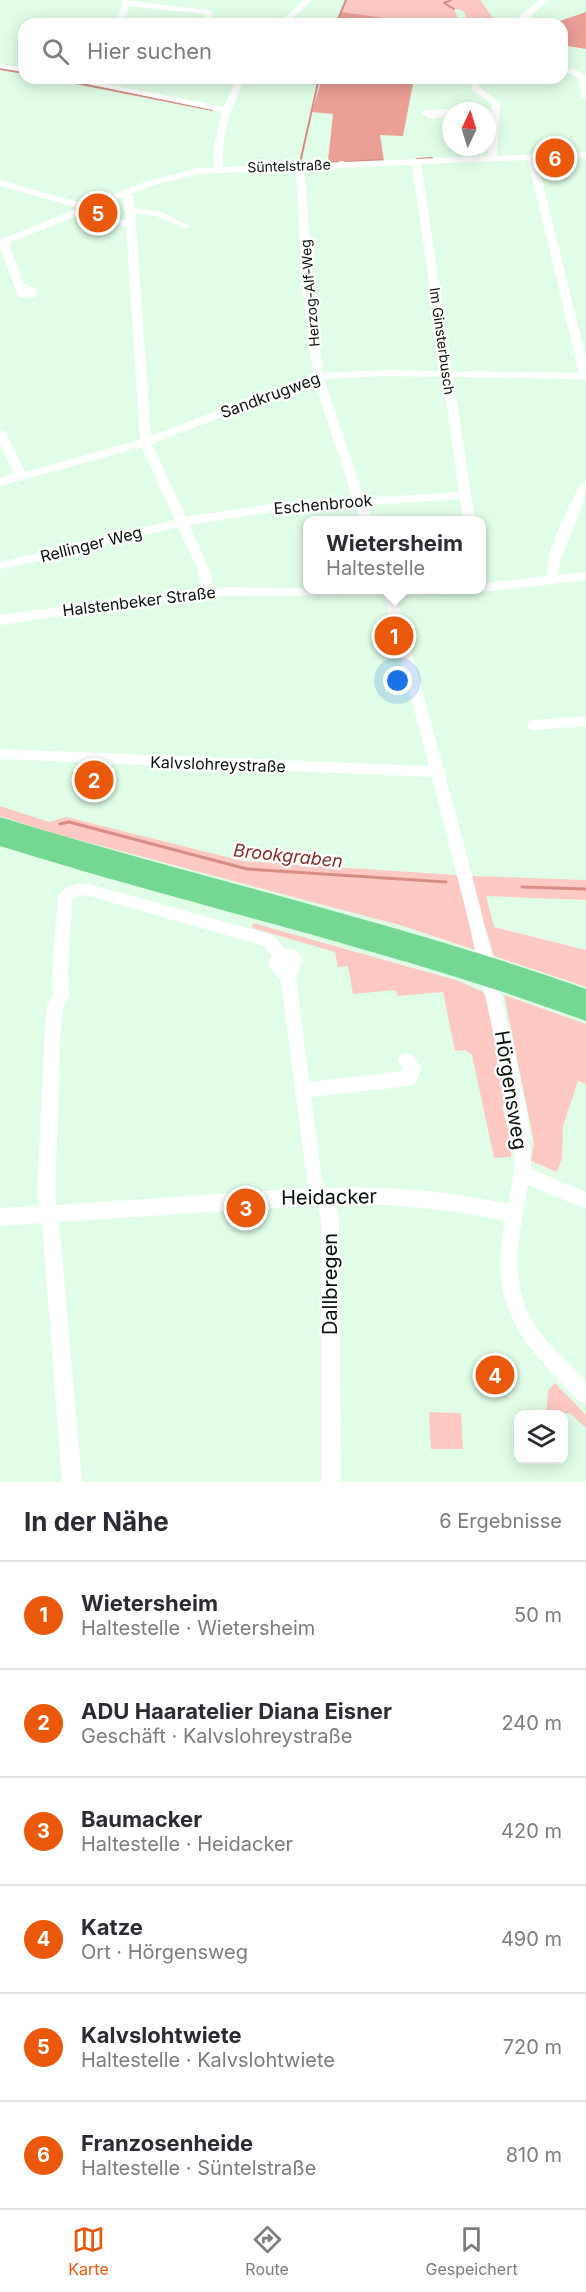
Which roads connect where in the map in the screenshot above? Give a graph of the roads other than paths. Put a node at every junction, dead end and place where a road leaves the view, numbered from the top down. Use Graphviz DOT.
graph roads {
  1 [pos="308,0"];
  2 [pos="545,0"];
  3 [pos="127,1"];
  4 [pos="527,14"];
  5 [pos="122,18"];
  6 [pos="209,18"];
  7 [pos="288,18"];
  8 [pos="0,66"];
  9 [pos="18,69"];
  10 [pos="568,71"];
  11 [pos="110,84"];
  12 [pos="238,84"];
  13 [pos="475,84"];
  14 [pos="586,97"];
  15 [pos="495,102"];
  16 [pos="226,110"];
  17 [pos="442,112"];
  18 [pos="422,113"];
  19 [pos="586,155"];
  20 [pos="492,156"];
  21 [pos="532,157"];
  22 [pos="492,159"];
  23 [pos="416,162"];
  24 [pos="300,166"];
  25 [pos="219,169"];
  26 [pos="0,183"];
  27 [pos="125,194"];
  28 [pos="87,209"];
  29 [pos="130,210"];
  30 [pos="131,223"];
  31 [pos="185,226"];
  32 [pos="2,242"];
  33 [pos="19,285"];
  34 [pos="318,375"];
  35 [pos="447,375"];
  36 [pos="586,377"];
  37 [pos="0,434"];
  38 [pos="146,442"];
  39 [pos="21,476"];
  40 [pos="0,482"];
  41 [pos="586,485"];
  42 [pos="465,495"];
  43 [pos="359,501"];
  44 [pos="365,516"];
  45 [pos="468,516"];
  46 [pos="182,522"];
  47 [pos="0,566"];
  48 [pos="586,576"];
  49 [pos="553,580"];
  50 [pos="486,587"];
  51 [pos="303,590"];
  52 [pos="208,591"];
  53 [pos="391,594"];
  54 [pos="0,620"];
  55 [pos="586,722"];
  56 [pos="534,725"];
  57 [pos="0,754"];
  58 [pos="436,772"];
  59 [pos="0,825"];
  60 [pos="0,838"];
  61 [pos="586,998"];
  62 [pos="586,1012"];
  63 [pos="406,1060"];
  64 [pos="303,1090"];
  65 [pos="522,1174"];
  66 [pos="321,1196"];
  67 [pos="586,1201"];
  68 [pos="49,1213"];
  69 [pos="513,1214"];
  70 [pos="0,1217"];
  71 [pos="586,1394"];
  72 [pos="72,1482"];
  73 [pos="331,1482"];
  1 -- 7 [label="street"];
  2 -- 4 [label="street"];
  3 -- 5 [label="street"];
  3 -- 6 [label="street"];
  8 -- 9 [label="street"];
  10 -- 14 [label="street"];
  11 -- 16 [label="street"];
  12 -- 16 [label="street"];
  13 -- 15 [label="street"];
  16 -- 25 [label="street"];
  17 -- 18 [label="street"];
  19 -- 21 [label="street, Süntelstraße"];
  20 -- 22 [label="street"];
  21 -- 22 [label="street, Süntelstraße"];
  21 -- 36 [label="street"];
  22 -- 23 [label="street, Süntelstraße"];
  23 -- 24 [label="street, Süntelstraße"];
  23 -- 35 [label="street, Im Ginsterbusch"];
  24 -- 25 [label="street, Süntelstraße"];
  24 -- 34 [label="street, Herzog-Alf-Weg"];
  25 -- 27 [label="street, Süntelstraße"];
  26 -- 28 [label="street"];
  27 -- 28 [label="street, Süntelstraße"];
  27 -- 29 [label="street"];
  28 -- 30 [label="street"];
  28 -- 32 [label="street, Süntelstraße"];
  29 -- 30 [label="street"];
  29 -- 31 [label="street"];
  30 -- 38 [label="street"];
  32 -- 33 [label="street, Süntelstraße"];
  34 -- 35 [label="street, Sandkrugweg"];
  34 -- 38 [label="street, Sandkrugweg"];
  34 -- 43 [label="street, Herzog-Alf-Weg"];
  35 -- 36 [label="street, Sandkrugweg"];
  35 -- 42 [label="street, Im Ginsterbusch"];
  37 -- 39 [label="street"];
  38 -- 39 [label="street, Sandkrugweg"];
  38 -- 46 [label="street"];
  39 -- 40 [label="street, Sandkrugweg"];
  41 -- 49 [label="street"];
  42 -- 43 [label="street, Eschenbrook"];
  42 -- 45 [label="street, Im Ginsterbusch"];
  43 -- 44 [label="street, Herzog-Alf-Weg"];
  43 -- 46 [label="street, Eschenbrook"];
  46 -- 47 [label="street, Rellinger Weg"];
  46 -- 52 [label="street"];
  48 -- 49 [label="street"];
  49 -- 50 [label="street"];
  51 -- 52 [label="street, Halstenbeker Straße"];
  52 -- 54 [label="street, Halstenbeker Straße"];
  53 -- 58 [label="street, Hörgensweg"];
  55 -- 56 [label="street"];
  57 -- 58 [label="street, Kalvslohreystraße"];
  58 -- 65 [label="street, Hörgensweg"];
  59 -- 61 [label="highway"];
  60 -- 62 [label="highway"];
  63 -- 64 [label="street"];
  64 -- 66 [label="street, Dallbregen"];
  64 -- 68 [label="street, Dallbregen"];
  65 -- 67 [label="street"];
  65 -- 69 [label="street, Hörgensweg"];
  66 -- 68 [label="street, Heidacker"];
  66 -- 69 [label="street, Heidacker"];
  66 -- 73 [label="street, Dallbregen"];
  68 -- 70 [label="street, Heidacker"];
  68 -- 72 [label="street"];
  69 -- 71 [label="street, Hörgensweg"];
}
